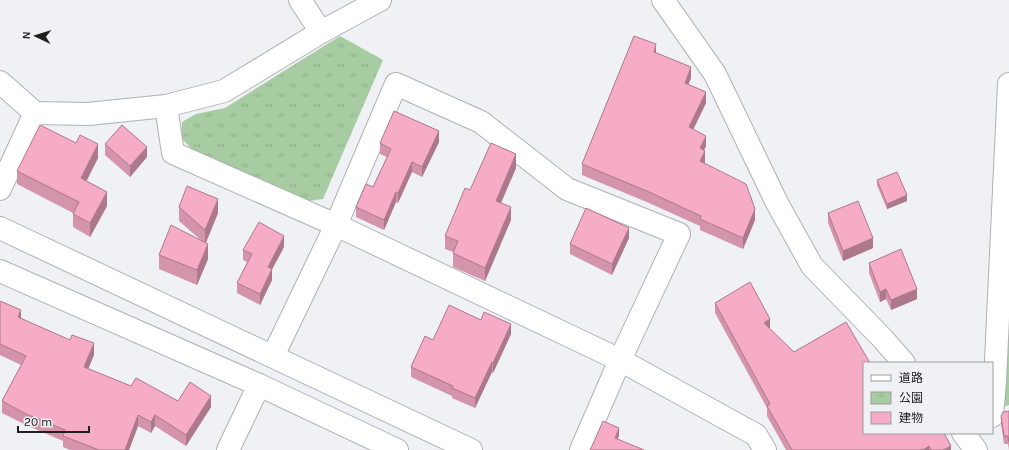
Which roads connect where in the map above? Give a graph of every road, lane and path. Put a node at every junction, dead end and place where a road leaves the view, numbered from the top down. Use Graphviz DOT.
graph roads {
  1 [pos="300,0"];
  2 [pos="380,0"];
  3 [pos="663,0"];
  4 [pos="321,32"];
  5 [pos="0,82"];
  6 [pos="1009,84"];
  7 [pos="166,106"];
  8 [pos="35,113"];
  9 [pos="0,189"];
  10 [pos="336,225"];
  11 [pos="0,228"];
  12 [pos="0,271"];
  13 [pos="273,356"];
  14 [pos="620,360"];
  15 [pos="903,362"];
  16 [pos="259,385"];
  17 [pos="993,407"];
  18 [pos="228,450"];
  19 [pos="397,450"];
  20 [pos="470,450"];
  21 [pos="581,450"];
  22 [pos="765,450"];
  1 -- 4 [label="street"];
  2 -- 4 [label="street"];
  3 -- 15 [label="street"];
  4 -- 7 [label="street"];
  5 -- 8 [label="street"];
  6 -- 17 [label="street"];
  7 -- 8 [label="street"];
  7 -- 10 [label="street"];
  8 -- 9 [label="street"];
  10 -- 13 [label="street"];
  10 -- 14 [label="street"];
  10 -- 14 [label="street"];
  11 -- 13 [label="street"];
  12 -- 16 [label="street"];
  13 -- 20 [label="street"];
  14 -- 21 [label="street"];
  14 -- 22 [label="street"];
  16 -- 18 [label="street"];
  16 -- 19 [label="street"];
}
